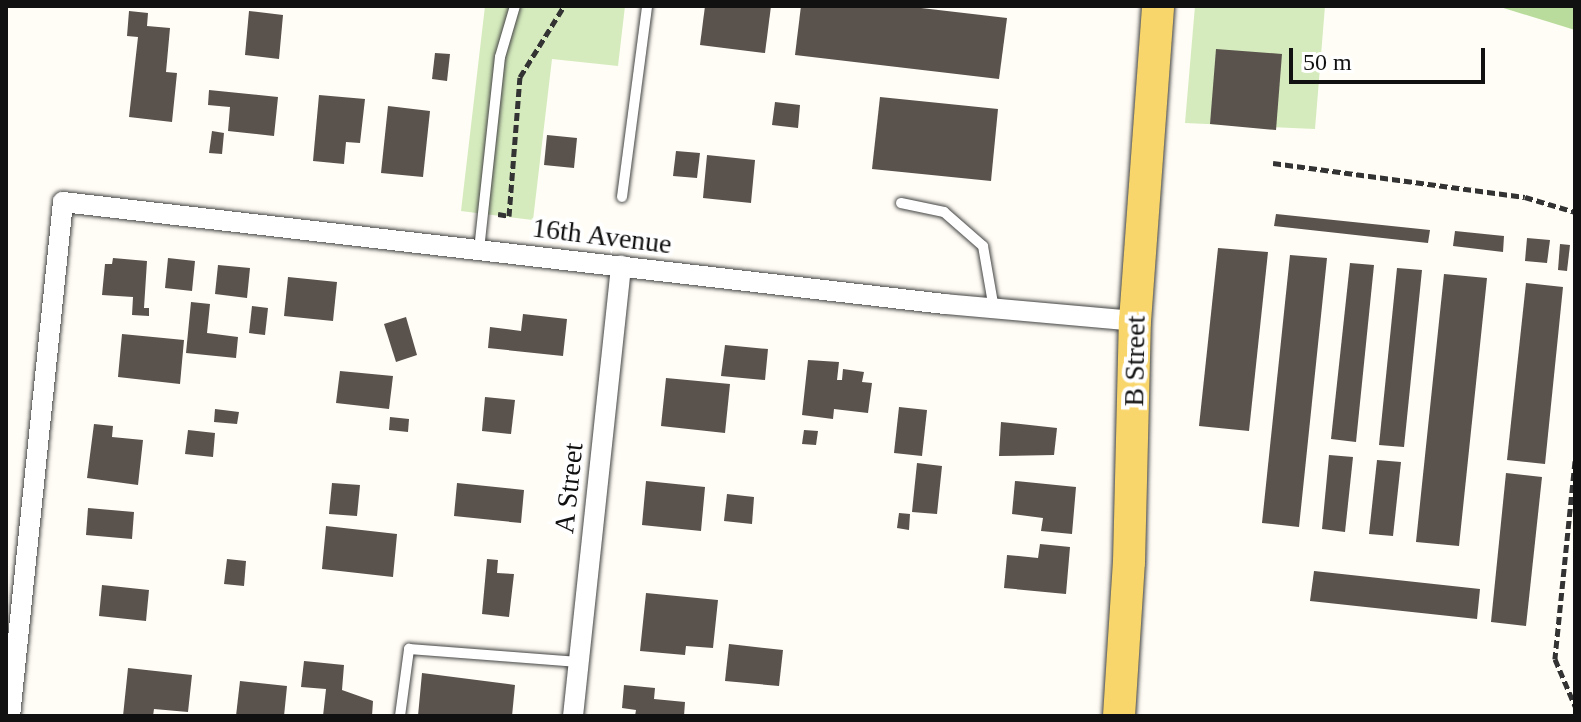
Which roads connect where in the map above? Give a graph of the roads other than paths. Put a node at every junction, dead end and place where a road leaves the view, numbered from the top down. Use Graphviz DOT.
graph roads {
  1 [pos="515,6"];
  2 [pos="647,6"];
  3 [pos="1158,6"];
  4 [pos="622,197"];
  5 [pos="901,203"];
  6 [pos="479,250"];
  7 [pos="621,266"];
  8 [pos="994,309"];
  9 [pos="1135,321"];
  10 [pos="579,662"];
  11 [pos="10,716"];
  12 [pos="400,716"];
  13 [pos="573,716"];
  14 [pos="1119,716"];
  1 -- 6 [label="lane"];
  2 -- 4 [label="lane"];
  3 -- 9 [label="main road, B Street"];
  5 -- 8 [label="lane"];
  6 -- 7 [label="street, 16th Avenue"];
  6 -- 11 [label="street, 16th Avenue"];
  7 -- 8 [label="street, 16th Avenue"];
  7 -- 10 [label="street, A Street"];
  8 -- 9 [label="street, 16th Avenue"];
  9 -- 14 [label="main road, B Street"];
  10 -- 12 [label="lane"];
  10 -- 13 [label="street, A Street"];
}
